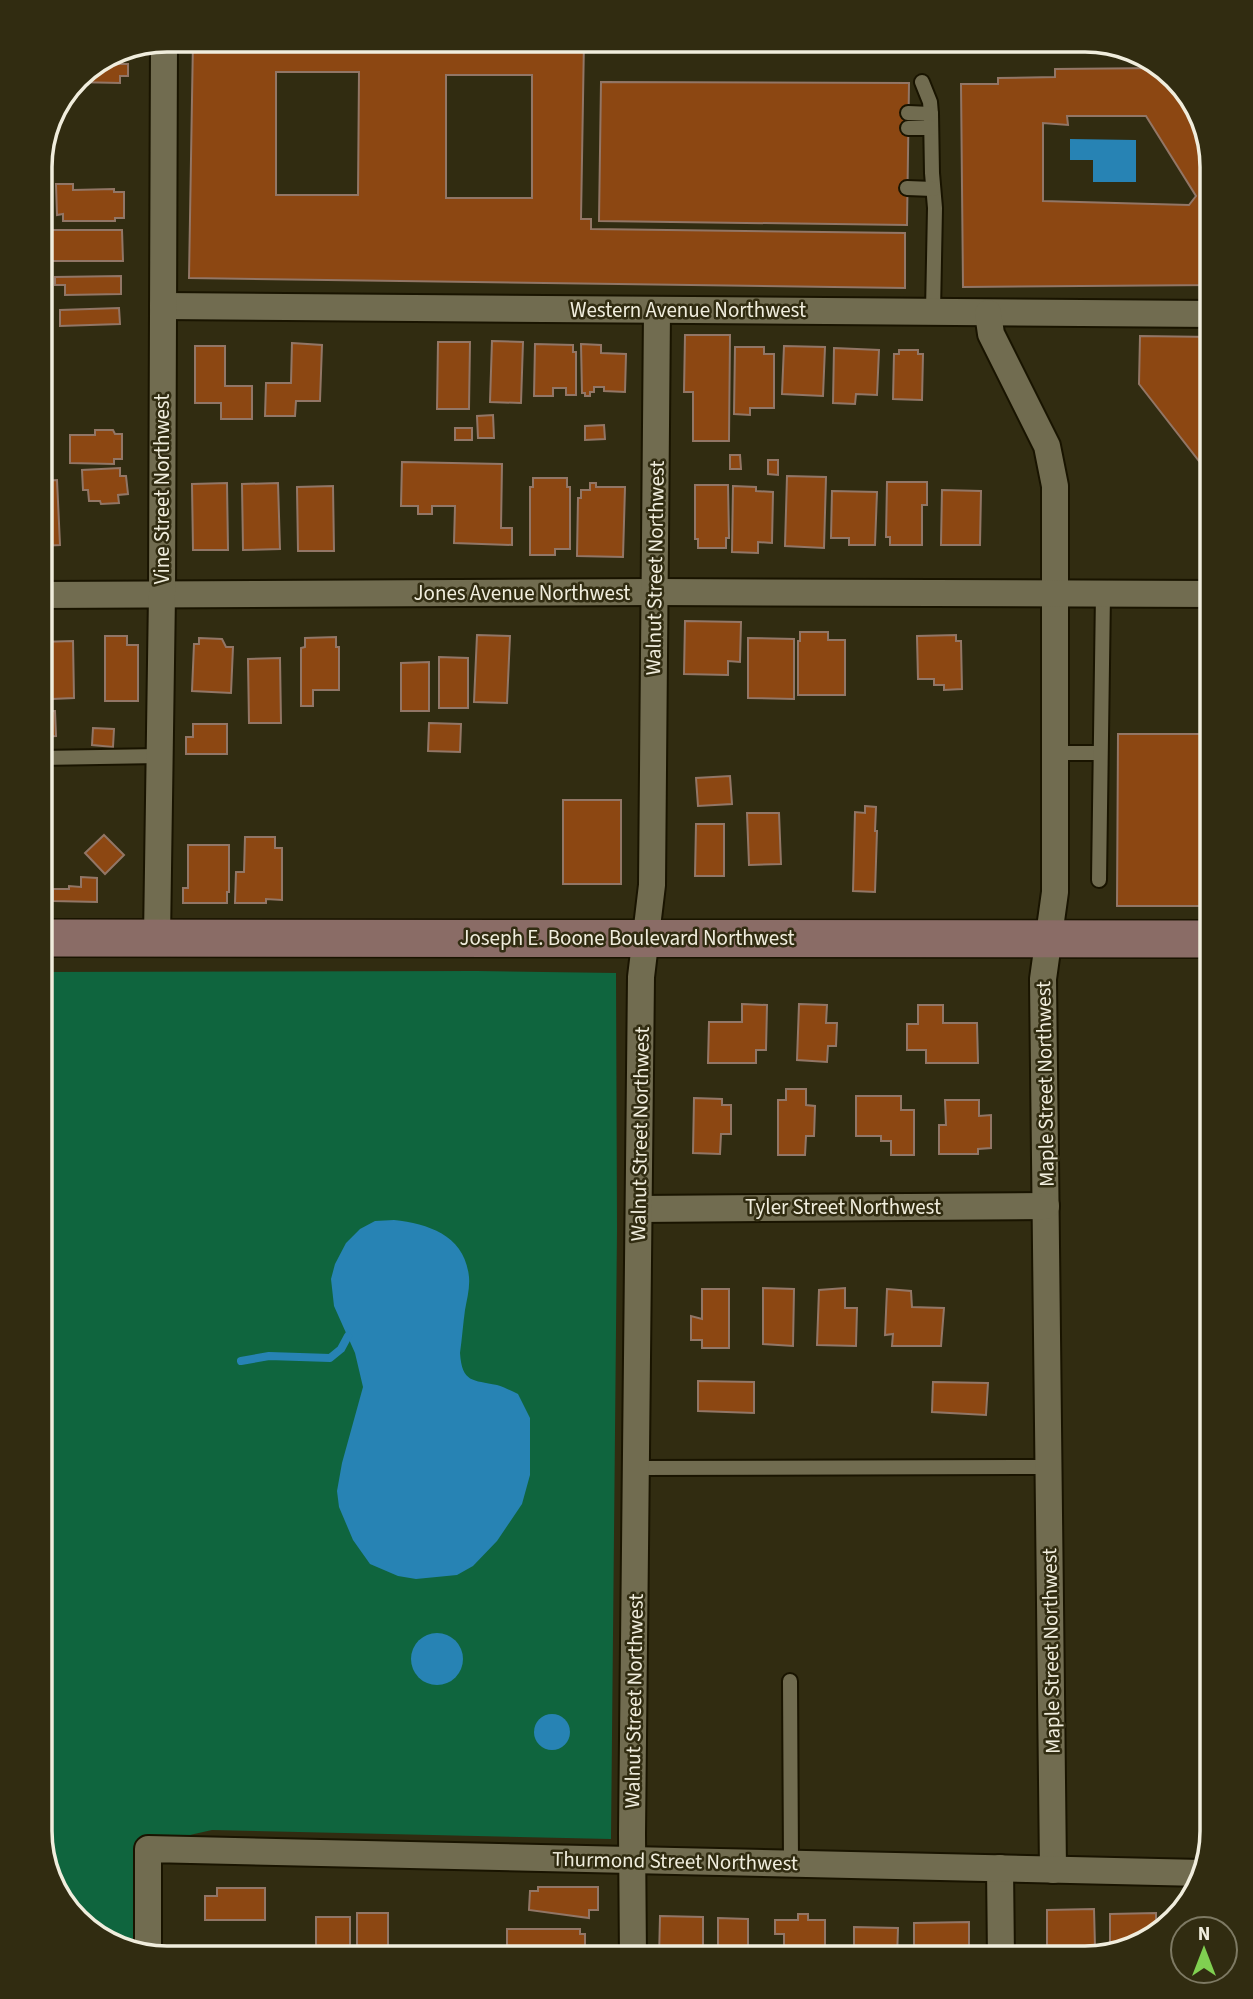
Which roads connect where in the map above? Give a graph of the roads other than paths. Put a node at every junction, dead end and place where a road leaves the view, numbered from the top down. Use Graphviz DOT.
graph roads {
  1 [pos="164,52"];
  2 [pos="922,82"];
  3 [pos="908,120"];
  4 [pos="931,121"];
  5 [pos="907,188"];
  6 [pos="933,189"];
  7 [pos="163,306"];
  8 [pos="657,310"];
  9 [pos="933,311"];
  10 [pos="988,313"];
  11 [pos="1200,314"];
  12 [pos="654,592"];
  13 [pos="1056,593"];
  14 [pos="1103,593"];
  15 [pos="162,594"];
  16 [pos="1200,594"];
  17 [pos="53,595"];
  18 [pos="1056,753"];
  19 [pos="1100,753"];
  20 [pos="160,756"];
  21 [pos="53,758"];
  22 [pos="1100,880"];
  23 [pos="53,938"];
  24 [pos="158,938"];
  25 [pos="646,938"];
  26 [pos="1048,938"];
  27 [pos="1200,939"];
  28 [pos="1046,1206"];
  29 [pos="639,1209"];
  30 [pos="1049,1467"];
  31 [pos="637,1468"];
  32 [pos="790,1681"];
  33 [pos="632,1860"];
  34 [pos="791,1864"];
  35 [pos="1000,1868"];
  36 [pos="1053,1870"];
  37 [pos="1193,1873"];
  38 [pos="148,1944"];
  39 [pos="633,1946"];
  40 [pos="1001,1946"];
  1 -- 7 [label="street, Vine Street Northwest"];
  2 -- 4 [label="lane"];
  3 -- 4 [label="lane"];
  4 -- 6 [label="lane"];
  5 -- 6 [label="lane"];
  6 -- 9 [label="lane"];
  7 -- 8 [label="street, Western Avenue Northwest"];
  7 -- 15 [label="street, Vine Street Northwest"];
  8 -- 9 [label="street, Western Avenue Northwest"];
  8 -- 12 [label="street, Walnut Street Northwest"];
  9 -- 10 [label="street, Western Avenue Northwest"];
  10 -- 11 [label="street, Western Avenue Northwest"];
  10 -- 13 [label="street, Maple Street Northwest"];
  12 -- 13 [label="street, Jones Avenue Northwest"];
  12 -- 15 [label="street, Jones Avenue Northwest"];
  12 -- 25 [label="street, Walnut Street Northwest"];
  13 -- 14 [label="street, Jones Avenue Northwest"];
  13 -- 18 [label="street, Maple Street Northwest"];
  14 -- 16 [label="street, Jones Avenue Northwest"];
  14 -- 19 [label="lane"];
  15 -- 17 [label="street, Jones Avenue Northwest"];
  15 -- 20 [label="street, Vine Street Northwest"];
  18 -- 19 [label="lane"];
  18 -- 26 [label="street, Maple Street Northwest"];
  19 -- 22 [label="lane"];
  20 -- 21 [label="lane"];
  20 -- 24 [label="street, Vine Street Northwest"];
  23 -- 24 [label="main road, Joseph E. Boone Boulevard Northwest"];
  24 -- 25 [label="main road, Joseph E. Boone Boulevard Northwest"];
  25 -- 26 [label="main road, Joseph E. Boone Boulevard Northwest"];
  25 -- 29 [label="street, Walnut Street Northwest"];
  26 -- 27 [label="main road, Joseph E. Boone Boulevard Northwest"];
  26 -- 28 [label="street, Maple Street Northwest"];
  28 -- 29 [label="street, Tyler Street Northwest"];
  28 -- 30 [label="street, Maple Street Northwest"];
  29 -- 31 [label="street, Walnut Street Northwest"];
  30 -- 31 [label="lane"];
  30 -- 36 [label="street, Maple Street Northwest"];
  31 -- 33 [label="street, Walnut Street Northwest"];
  32 -- 34 [label="lane"];
  33 -- 34 [label="street, Thurmond Street Northwest"];
  33 -- 38 [label="street, Thurmond Street Northwest"];
  33 -- 39 [label="street, Walnut Street Northwest"];
  34 -- 35 [label="street, Thurmond Street Northwest"];
  35 -- 36 [label="street, Thurmond Street Northwest"];
  35 -- 40 [label="street"];
  36 -- 37 [label="street, Thurmond Street Northwest"];
}
